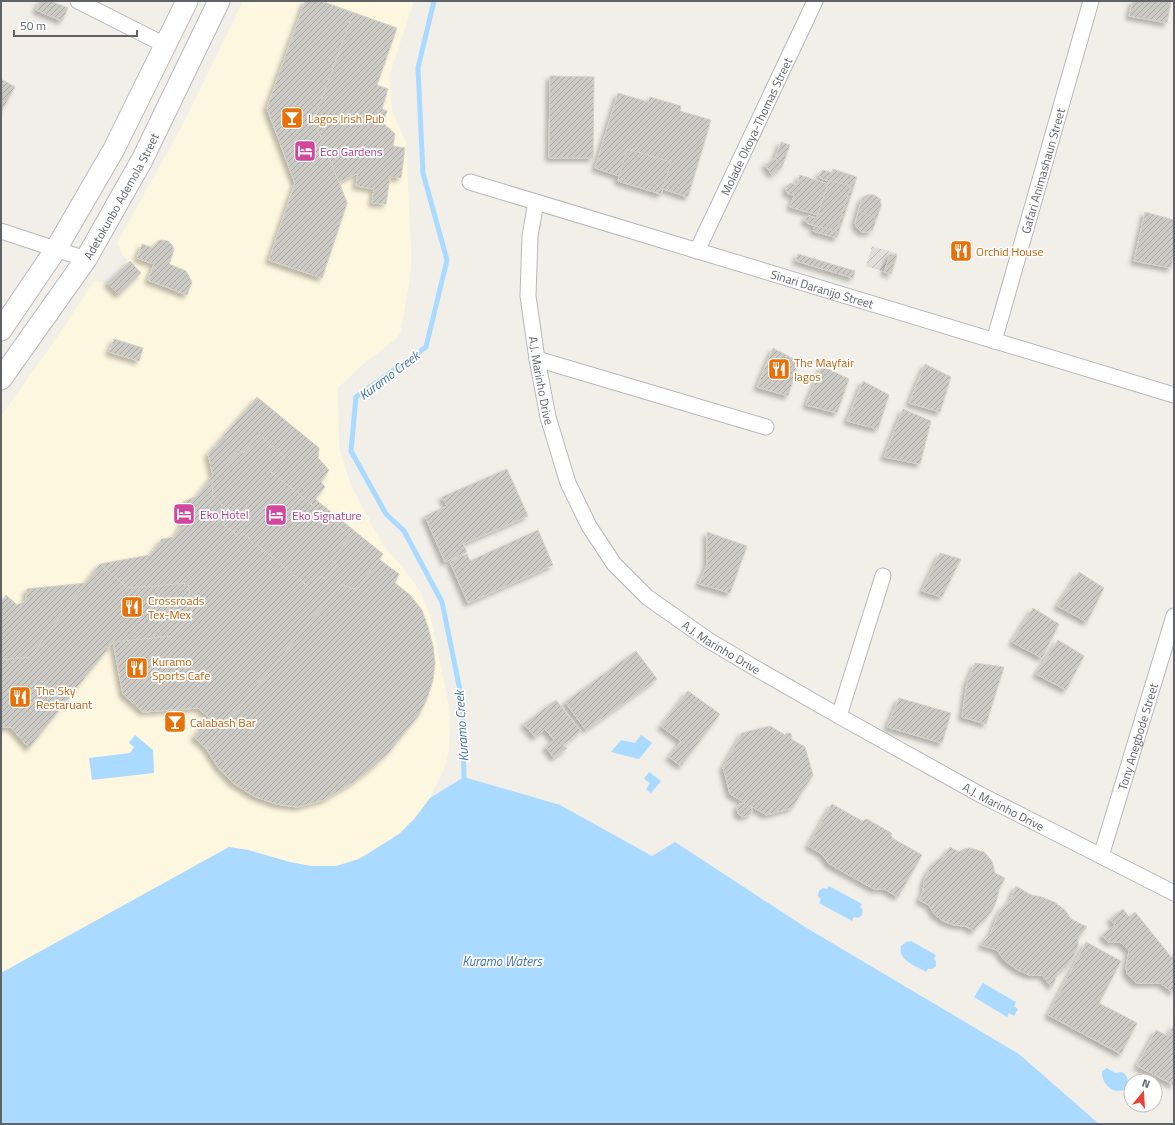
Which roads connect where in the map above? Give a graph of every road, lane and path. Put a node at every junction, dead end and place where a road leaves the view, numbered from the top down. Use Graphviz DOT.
graph roads {
  1 [pos="78,1"];
  2 [pos="187,1"];
  3 [pos="220,1"];
  4 [pos="815,1"];
  5 [pos="1091,1"];
  6 [pos="165,45"];
  7 [pos="470,182"];
  8 [pos="536,202"];
  9 [pos="1,231"];
  10 [pos="56,249"];
  11 [pos="697,251"];
  12 [pos="86,259"];
  13 [pos="1,330"];
  14 [pos="994,341"];
  15 [pos="537,359"];
  16 [pos="1,379"];
  17 [pos="1174,395"];
  18 [pos="766,427"];
  19 [pos="883,576"];
  20 [pos="1174,616"];
  21 [pos="1171,636"];
  22 [pos="838,716"];
  23 [pos="1101,856"];
  24 [pos="1174,893"];
  1 -- 6 [label="street"];
  2 -- 6 [label="main road"];
  3 -- 12 [label="main road, Adetokunbo Ademola Street"];
  4 -- 11 [label="street, Molade Okoya-Thomas Street"];
  5 -- 14 [label="street, Gafari Animashaun Street"];
  6 -- 10 [label="main road"];
  7 -- 8 [label="street, Sinari Daranijo Street"];
  8 -- 11 [label="street, Sinari Daranijo Street"];
  8 -- 15 [label="street, A.J. Marinho Drive"];
  9 -- 10 [label="street"];
  10 -- 12 [label="street"];
  10 -- 13 [label="main road"];
  11 -- 14 [label="street, Sinari Daranijo Street"];
  12 -- 16 [label="main road, Adetokunbo Ademola Street"];
  14 -- 17 [label="street, Sinari Daranijo Street"];
  15 -- 18 [label="street"];
  15 -- 22 [label="street, A.J. Marinho Drive"];
  19 -- 22 [label="street"];
  20 -- 21 [label="street, Tony Anegbode Street"];
  21 -- 23 [label="street, Tony Anegbode Street"];
  22 -- 23 [label="street, A.J. Marinho Drive"];
  23 -- 24 [label="street, A.J. Marinho Drive"];
}
